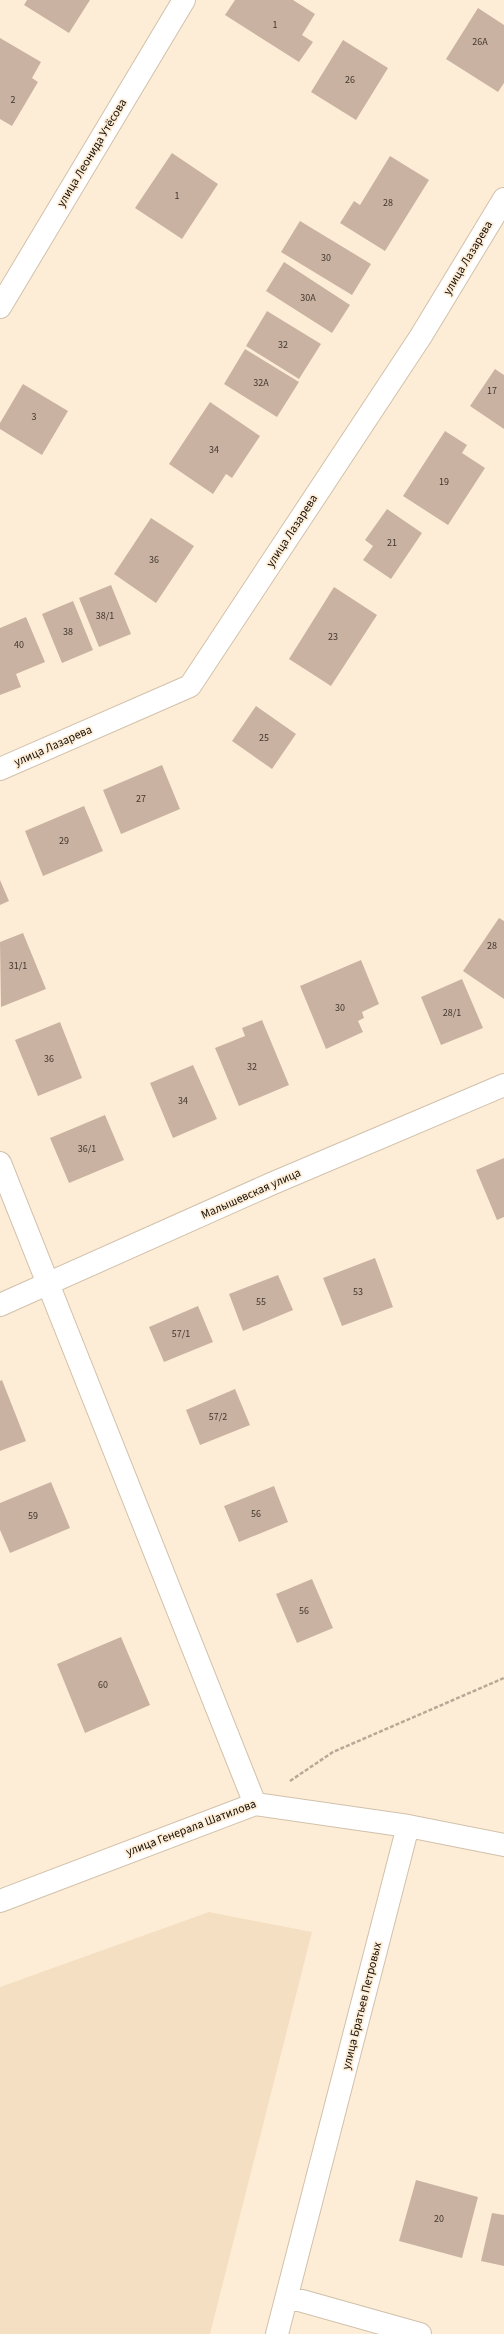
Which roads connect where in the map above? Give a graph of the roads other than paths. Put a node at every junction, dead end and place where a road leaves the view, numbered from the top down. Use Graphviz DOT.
graph roads {
  1 [pos="184,0"];
  2 [pos="504,199"];
  3 [pos="0,307"];
  4 [pos="0,769"];
  5 [pos="504,1085"];
  6 [pos="0,1163"];
  7 [pos="49,1285"];
  8 [pos="0,1305"];
  9 [pos="255,1804"];
  10 [pos="408,1826"];
  11 [pos="504,1845"];
  12 [pos="0,1901"];
  13 [pos="288,2297"];
  14 [pos="277,2334"];
  15 [pos="420,2334"];
  1 -- 3 [label="street, улица Леонида Утёсова"];
  2 -- 4 [label="street, улица Лазарева"];
  5 -- 7 [label="street, Малышевская улица"];
  6 -- 7 [label="street"];
  7 -- 8 [label="street, Малышевская улица"];
  7 -- 9 [label="street"];
  9 -- 10 [label="street"];
  9 -- 12 [label="street, улица Генерала Шатилова"];
  10 -- 11 [label="street"];
  10 -- 13 [label="street, улица Братьев Петровых"];
  13 -- 14 [label="street, улица Братьев Петровых"];
  13 -- 15 [label="street"];
}
